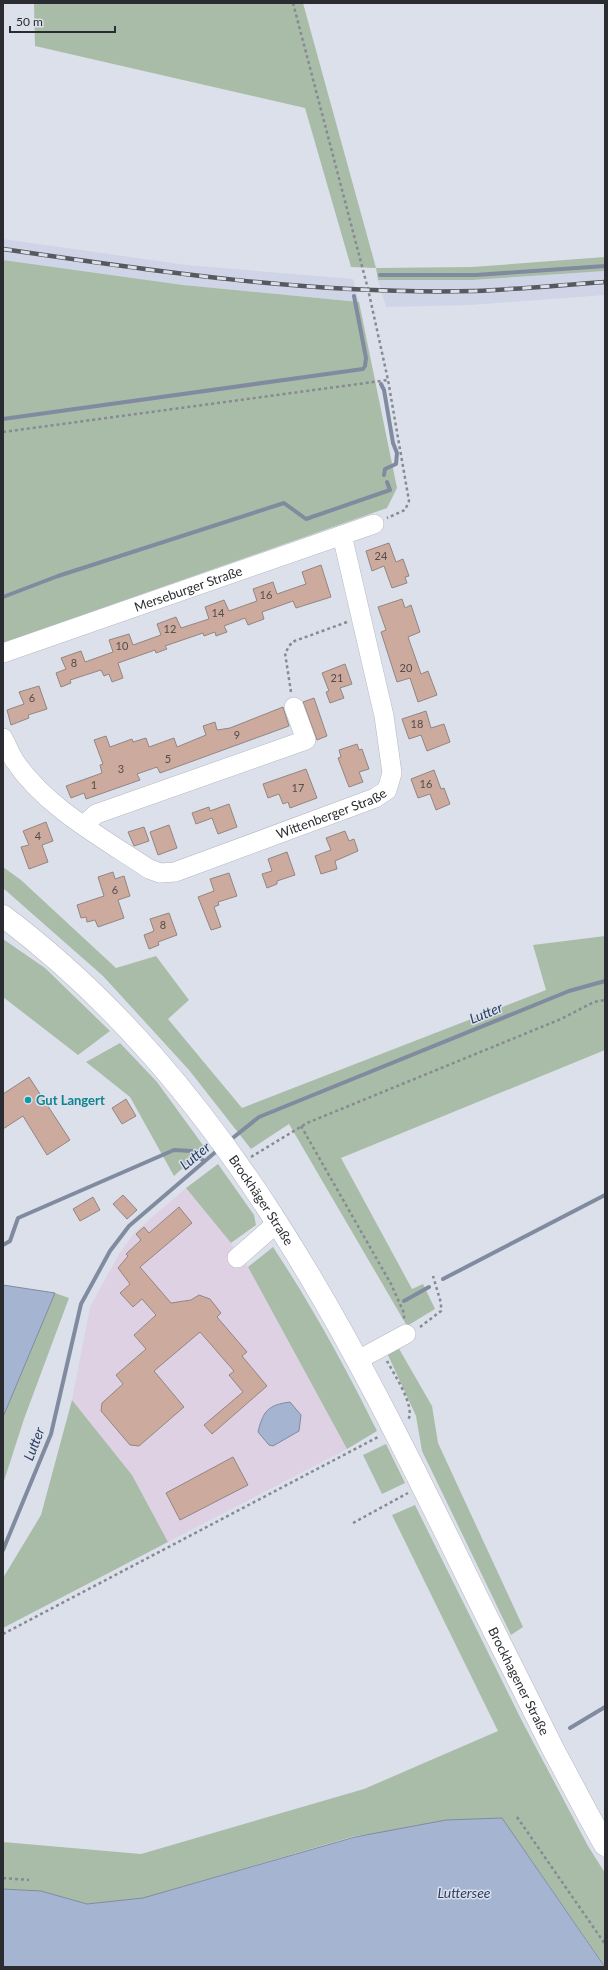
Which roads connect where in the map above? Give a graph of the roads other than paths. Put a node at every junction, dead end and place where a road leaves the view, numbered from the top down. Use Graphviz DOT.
graph roads {
  1 [pos="374,524"];
  2 [pos="342,536"];
  3 [pos="3,653"];
  4 [pos="294,707"];
  5 [pos="3,738"];
  6 [pos="84,825"];
  7 [pos="3,916"];
  8 [pos="278,1222"];
  9 [pos="237,1258"];
  10 [pos="406,1334"];
  11 [pos="358,1360"];
  12 [pos="438,1516"];
  13 [pos="605,1845"];
  1 -- 2 [label="street, Merseburger Straße"];
  2 -- 3 [label="street, Merseburger Straße"];
  2 -- 6 [label="street, Wittenberger Straße"];
  4 -- 6 [label="street"];
  5 -- 6 [label="street, Wittenberger Straße"];
  7 -- 8 [label="main road, Brockhäger Straße"];
  8 -- 9 [label="street"];
  8 -- 11 [label="main road, Brockhäger Straße"];
  10 -- 11 [label="street"];
  11 -- 12 [label="main road, Brockhäger Straße"];
  12 -- 13 [label="main road, Brockhagener Straße"];
}
